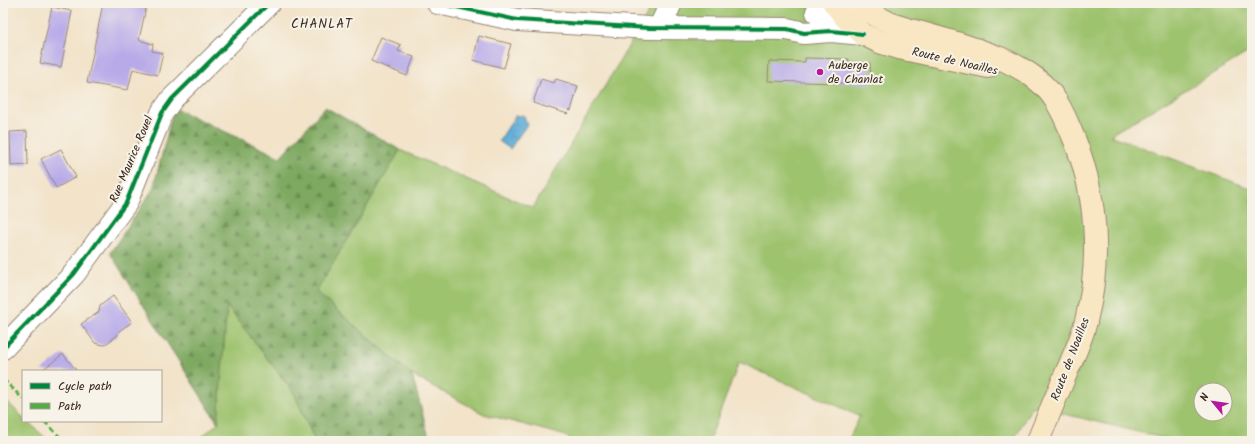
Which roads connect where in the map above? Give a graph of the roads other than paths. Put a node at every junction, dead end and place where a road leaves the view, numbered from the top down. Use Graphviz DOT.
graph roads {
  1 [pos="269,3"];
  2 [pos="438,3"];
  3 [pos="671,3"];
  4 [pos="839,11"];
  5 [pos="660,27"];
  6 [pos="1062,111"];
  7 [pos="3,348"];
  8 [pos="1038,441"];
  1 -- 7 [label="street, Rue Maurice Rouel"];
  2 -- 5 [label="street"];
  3 -- 5 [label="street"];
  4 -- 5 [label="street"];
  4 -- 6 [label="main road, Route de Noailles"];
  4 -- 6 [label="main road, Route de Noailles"];
  6 -- 8 [label="main road, Route de Noailles"];
}
